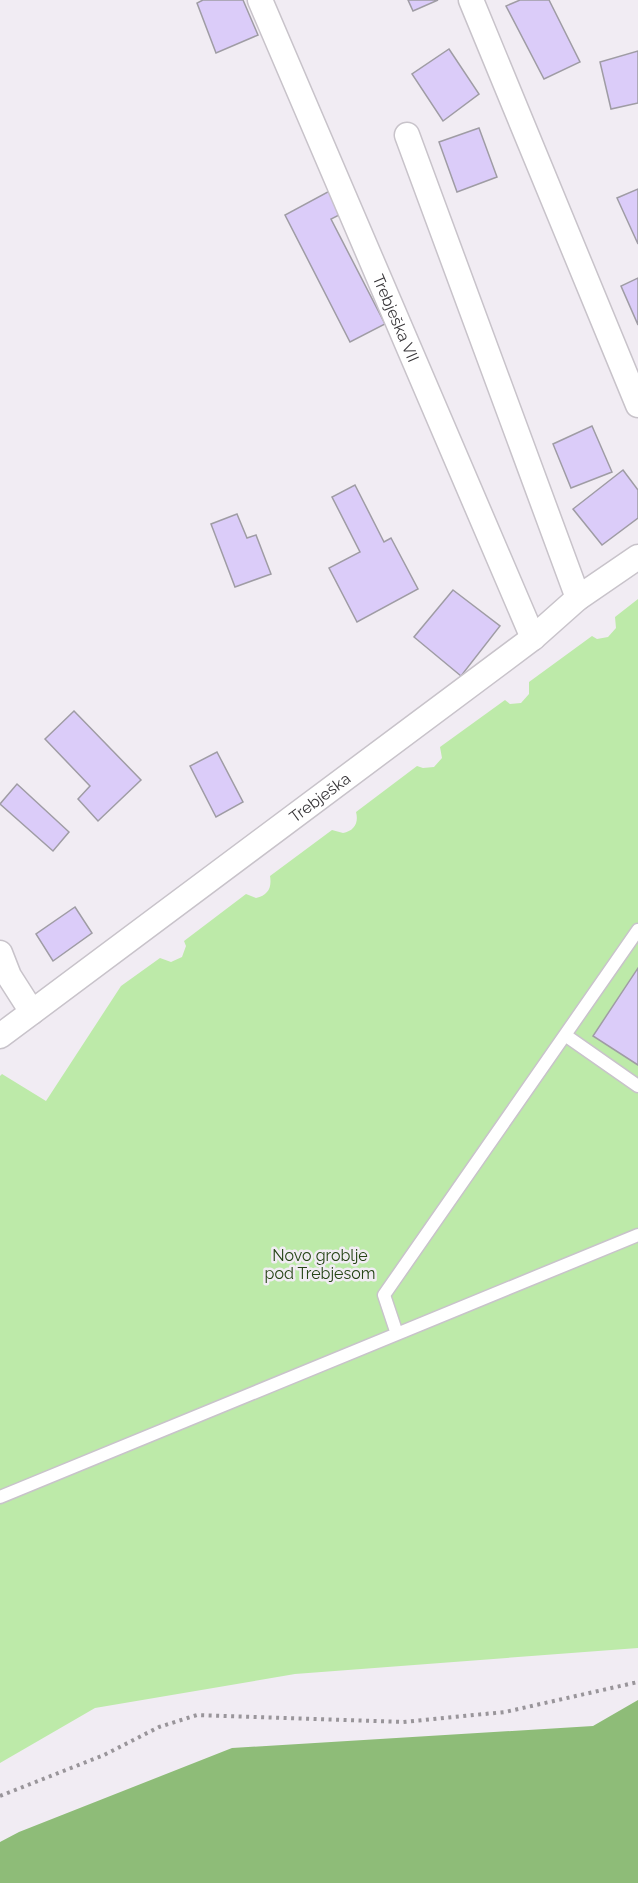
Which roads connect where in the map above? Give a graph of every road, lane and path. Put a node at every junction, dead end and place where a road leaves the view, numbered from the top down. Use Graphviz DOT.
graph roads {
  1 [pos="260,0"];
  2 [pos="471,0"];
  3 [pos="407,135"];
  4 [pos="638,405"];
  5 [pos="638,557"];
  6 [pos="578,598"];
  7 [pos="533,638"];
  8 [pos="638,930"];
  9 [pos="0,953"];
  10 [pos="32,1012"];
  11 [pos="565,1035"];
  12 [pos="0,1036"];
  13 [pos="638,1086"];
  14 [pos="638,1235"];
  15 [pos="397,1334"];
  16 [pos="0,1497"];
  17 [pos="638,1682"];
  18 [pos="0,1796"];
  1 -- 7 [label="street, Trebješka VII"];
  2 -- 4 [label="street"];
  3 -- 6 [label="street"];
  5 -- 6 [label="street, Trebješka"];
  6 -- 7 [label="street, Trebješka"];
  7 -- 10 [label="street, Trebješka"];
  8 -- 11 [label="lane"];
  9 -- 10 [label="street"];
  10 -- 12 [label="street, Trebješka"];
  11 -- 13 [label="lane"];
  11 -- 15 [label="lane"];
  14 -- 15 [label="lane"];
  15 -- 16 [label="lane"];
  17 -- 18 [label="path"];
}
